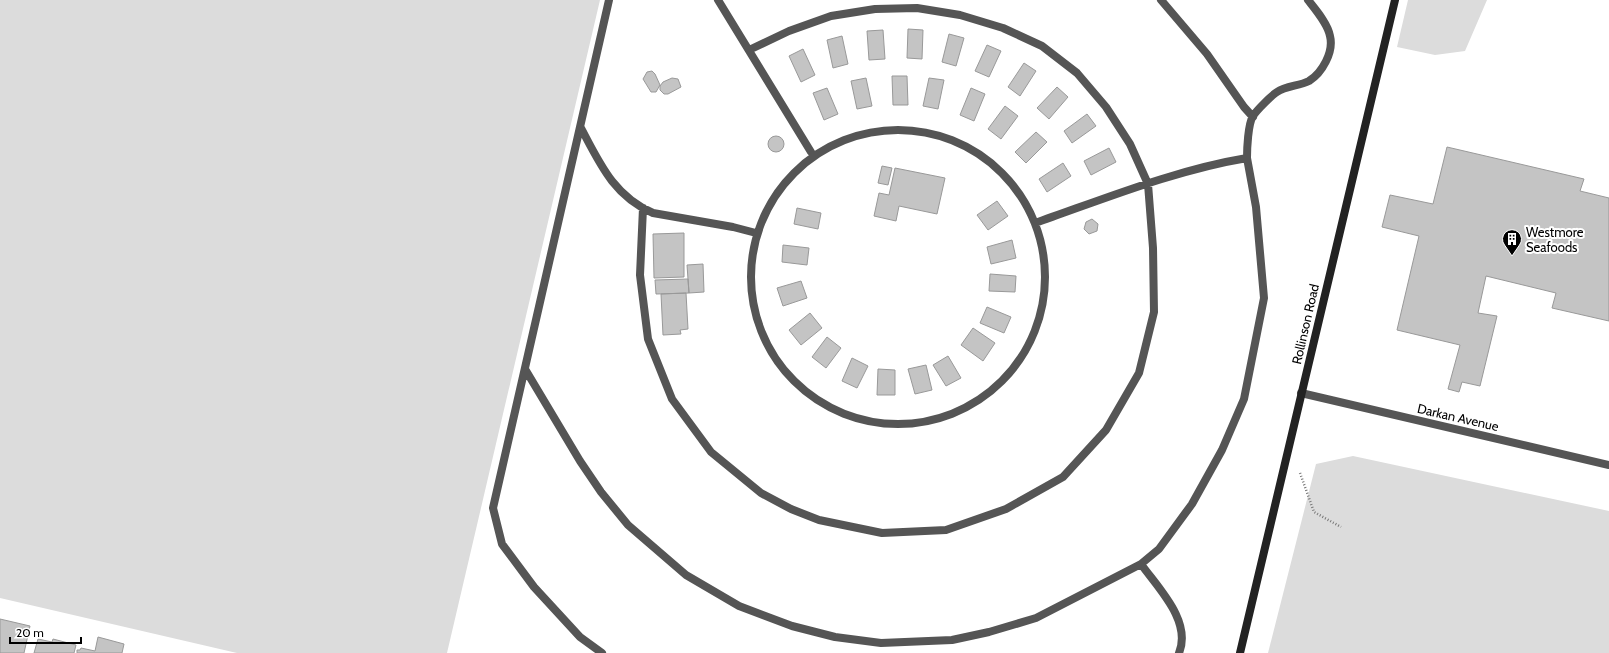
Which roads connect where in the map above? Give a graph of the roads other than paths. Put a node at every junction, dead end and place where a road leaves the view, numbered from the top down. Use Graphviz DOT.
graph roads {
  1 [pos="609,0"];
  2 [pos="718,0"];
  3 [pos="1161,0"];
  4 [pos="1308,0"];
  5 [pos="1395,0"];
  6 [pos="749,50"];
  7 [pos="1253,117"];
  8 [pos="581,128"];
  9 [pos="811,152"];
  10 [pos="1247,158"];
  11 [pos="1148,184"];
  12 [pos="643,208"];
  13 [pos="1035,223"];
  14 [pos="756,233"];
  15 [pos="525,369"];
  16 [pos="1301,393"];
  17 [pos="1609,465"];
  18 [pos="1141,564"];
  19 [pos="602,653"];
  20 [pos="1179,653"];
  21 [pos="1240,653"];
  1 -- 8 [label="street"];
  2 -- 6 [label="street"];
  3 -- 7 [label="street"];
  4 -- 7 [label="street"];
  5 -- 16 [label="street, Rollinson Road"];
  6 -- 9 [label="street"];
  6 -- 11 [label="street"];
  7 -- 10 [label="street"];
  8 -- 12 [label="street"];
  8 -- 15 [label="street"];
  9 -- 13 [label="street"];
  9 -- 14 [label="street"];
  10 -- 11 [label="street"];
  10 -- 18 [label="street"];
  11 -- 12 [label="street"];
  11 -- 13 [label="street"];
  12 -- 14 [label="street"];
  13 -- 14 [label="street"];
  15 -- 18 [label="street"];
  15 -- 19 [label="street"];
  16 -- 17 [label="street, Darkan Avenue"];
  16 -- 21 [label="street, Rollinson Road"];
  18 -- 20 [label="street"];
}
